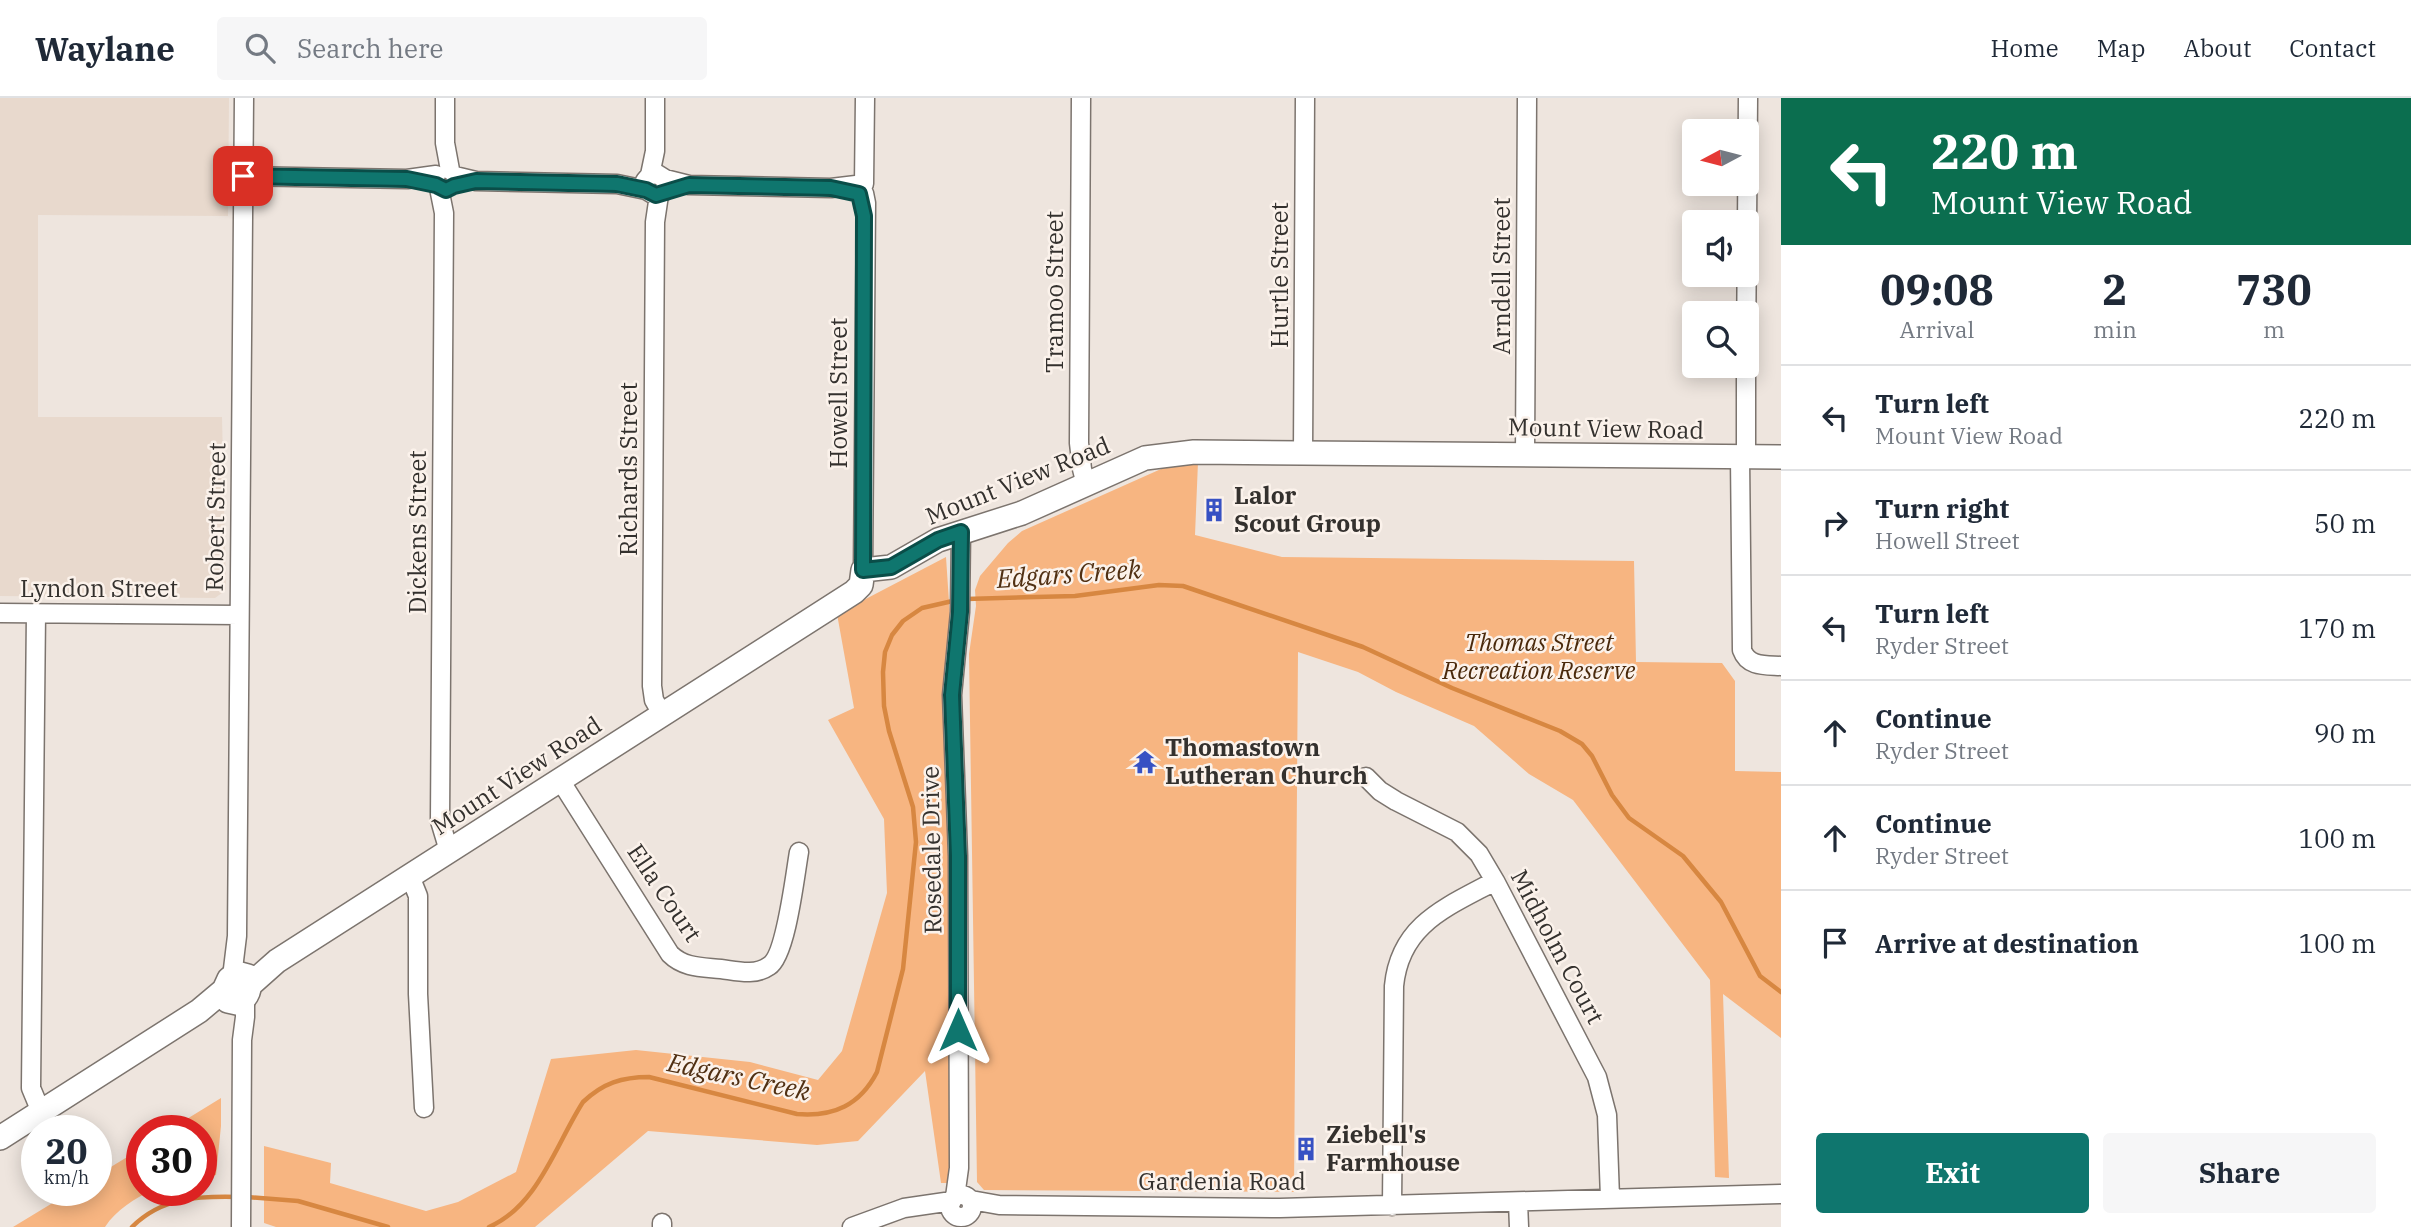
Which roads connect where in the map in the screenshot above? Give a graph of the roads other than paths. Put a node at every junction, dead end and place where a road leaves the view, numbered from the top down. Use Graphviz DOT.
graph roads {
  1 [pos="244,98"];
  2 [pos="445,98"];
  3 [pos="655,98"];
  4 [pos="865,98"];
  5 [pos="1081,98"];
  6 [pos="1306,98"];
  7 [pos="1527,98"];
  8 [pos="1748,98"];
  9 [pos="243,176"];
  10 [pos="445,180"];
  11 [pos="655,185"];
  12 [pos="859,189"];
  13 [pos="1746,301"];
  14 [pos="1746,378"];
  15 [pos="1303,453"];
  16 [pos="1525,455"];
  17 [pos="1743,457"];
  18 [pos="1781,457"];
  19 [pos="1086,485"];
  20 [pos="961,532"];
  21 [pos="863,570"];
  22 [pos="0,613"];
  23 [pos="36,613"];
  24 [pos="239,615"];
  25 [pos="1781,666"];
  26 [pos="662,714"];
  27 [pos="1366,777"];
  28 [pos="560,780"];
  29 [pos="449,851"];
  30 [pos="799,852"];
  31 [pos="410,876"];
  32 [pos="1495,881"];
  33 [pos="237,987"];
  34 [pos="424,1108"];
  35 [pos="41,1112"];
  36 [pos="0,1138"];
  37 [pos="1781,1194"];
  38 [pos="1611,1198"];
  39 [pos="1518,1202"];
  40 [pos="1392,1206"];
  41 [pos="962,1211"];
  42 [pos="241,1227"];
  43 [pos="852,1227"];
  44 [pos="1519,1227"];
  1 -- 9 [label="street, Robert Street"];
  2 -- 10 [label="street, Dickens Street"];
  3 -- 11 [label="street, Richards Street"];
  4 -- 12 [label="street, Howell Street"];
  5 -- 19 [label="street, Tramoo Street"];
  6 -- 15 [label="street, Hurtle Street"];
  7 -- 16 [label="street, Arndell Street"];
  8 -- 13 [label="street"];
  9 -- 10 [label="street"];
  9 -- 24 [label="street, Robert Street"];
  10 -- 11 [label="street"];
  10 -- 29 [label="street, Dickens Street"];
  11 -- 12 [label="street"];
  11 -- 26 [label="street, Richards Street"];
  12 -- 21 [label="street, Howell Street"];
  14 -- 17 [label="street"];
  15 -- 16 [label="street, Mount View Road"];
  15 -- 19 [label="street, Mount View Road"];
  16 -- 17 [label="street, Mount View Road"];
  17 -- 18 [label="street, Mount View Road"];
  17 -- 25 [label="street"];
  19 -- 20 [label="street, Mount View Road"];
  20 -- 21 [label="street, Mount View Road"];
  20 -- 41 [label="street, Rosedale Drive"];
  21 -- 26 [label="street, Mount View Road"];
  22 -- 23 [label="street, Lyndon Street"];
  23 -- 24 [label="street, Lyndon Street"];
  23 -- 35 [label="street"];
  24 -- 33 [label="street, Robert Street"];
  26 -- 28 [label="street, Mount View Road"];
  27 -- 32 [label="street, Midholm Court"];
  28 -- 29 [label="street, Mount View Road"];
  28 -- 30 [label="street, Ella Court"];
  29 -- 31 [label="street, Mount View Road"];
  31 -- 33 [label="street, Mount View Road"];
  31 -- 34 [label="street"];
  32 -- 38 [label="street, Midholm Court"];
  32 -- 40 [label="street"];
  33 -- 35 [label="street, Mount View Road"];
  33 -- 42 [label="street, Robert Street"];
  35 -- 36 [label="street, Mount View Road"];
  37 -- 38 [label="street, Gardenia Road"];
  38 -- 39 [label="street, Gardenia Road"];
  39 -- 40 [label="street, Gardenia Road"];
  39 -- 44 [label="street"];
  40 -- 41 [label="street, Gardenia Road"];
  41 -- 43 [label="street, Gardenia Road"];
}
